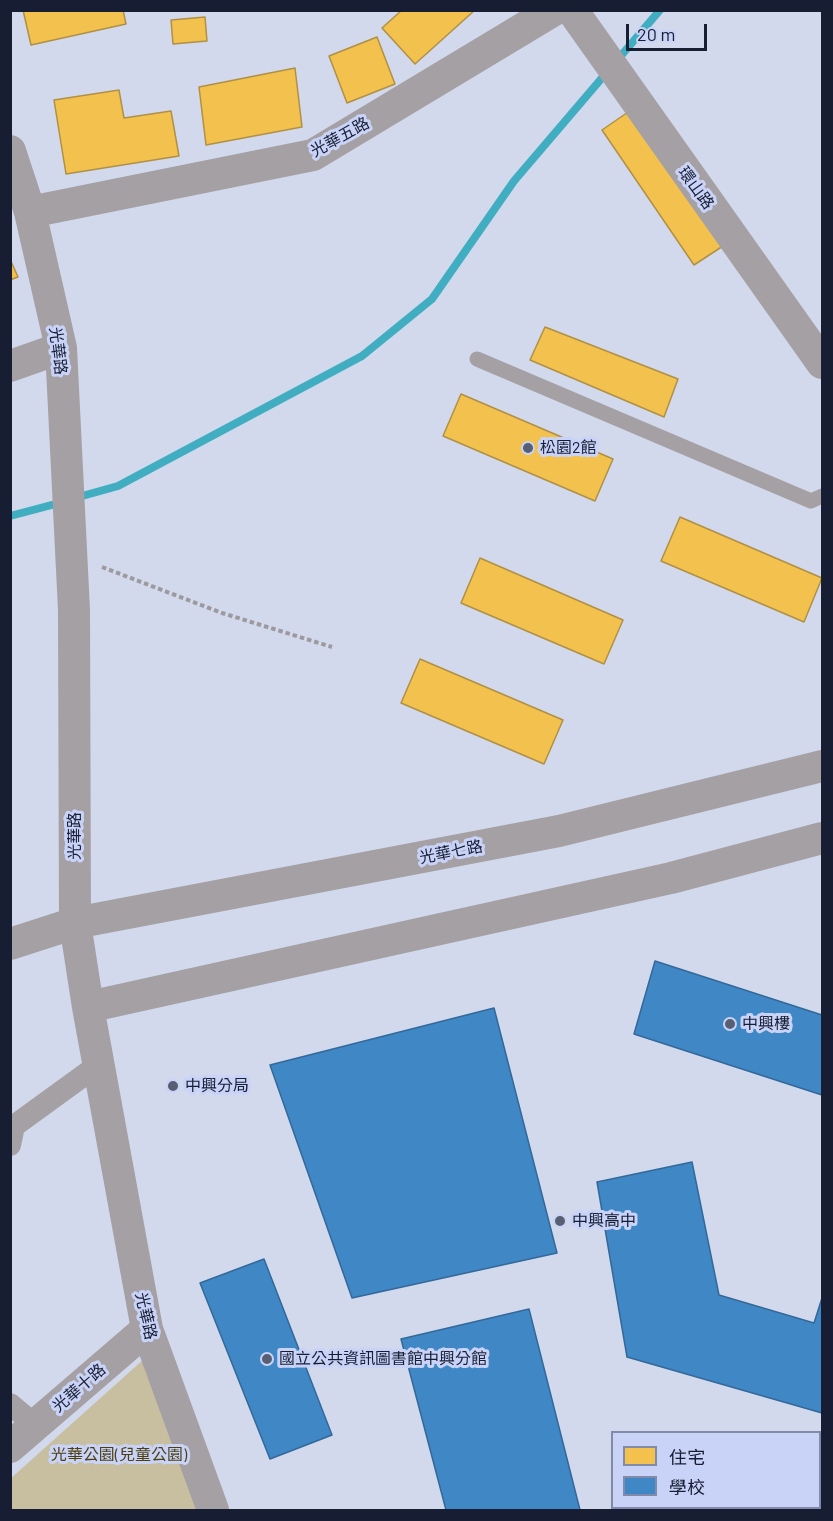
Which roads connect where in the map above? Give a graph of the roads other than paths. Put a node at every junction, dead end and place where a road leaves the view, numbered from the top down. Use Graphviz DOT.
graph roads {
  1 [pos="554,10"];
  2 [pos="572,10"];
  3 [pos="10,152"];
  4 [pos="30,212"];
  5 [pos="61,348"];
  6 [pos="477,359"];
  7 [pos="822,361"];
  8 [pos="10,366"];
  9 [pos="822,495"];
  10 [pos="822,766"];
  11 [pos="822,838"];
  12 [pos="75,923"];
  13 [pos="10,944"];
  14 [pos="87,1006"];
  15 [pos="98,1065"];
  16 [pos="10,1145"];
  17 [pos="147,1329"];
  18 [pos="10,1404"];
  19 [pos="35,1425"];
  20 [pos="10,1447"];
  21 [pos="213,1510"];
  1 -- 4 [label="street, 光華五路"];
  2 -- 7 [label="street, 環山路"];
  3 -- 4 [label="street, 光華路"];
  4 -- 5 [label="street, 光華路"];
  5 -- 8 [label="street"];
  5 -- 12 [label="street, 光華路"];
  6 -- 9 [label="lane"];
  10 -- 12 [label="street, 光華七路"];
  11 -- 14 [label="street"];
  12 -- 13 [label="street, 光華七路"];
  12 -- 14 [label="street, 光華路"];
  14 -- 15 [label="street, 光華路"];
  15 -- 16 [label="street"];
  15 -- 17 [label="street, 光華路"];
  17 -- 19 [label="street, 光華十路"];
  17 -- 21 [label="street, 光華路"];
  18 -- 19 [label="street"];
  19 -- 20 [label="street, 光華十路"];
}
